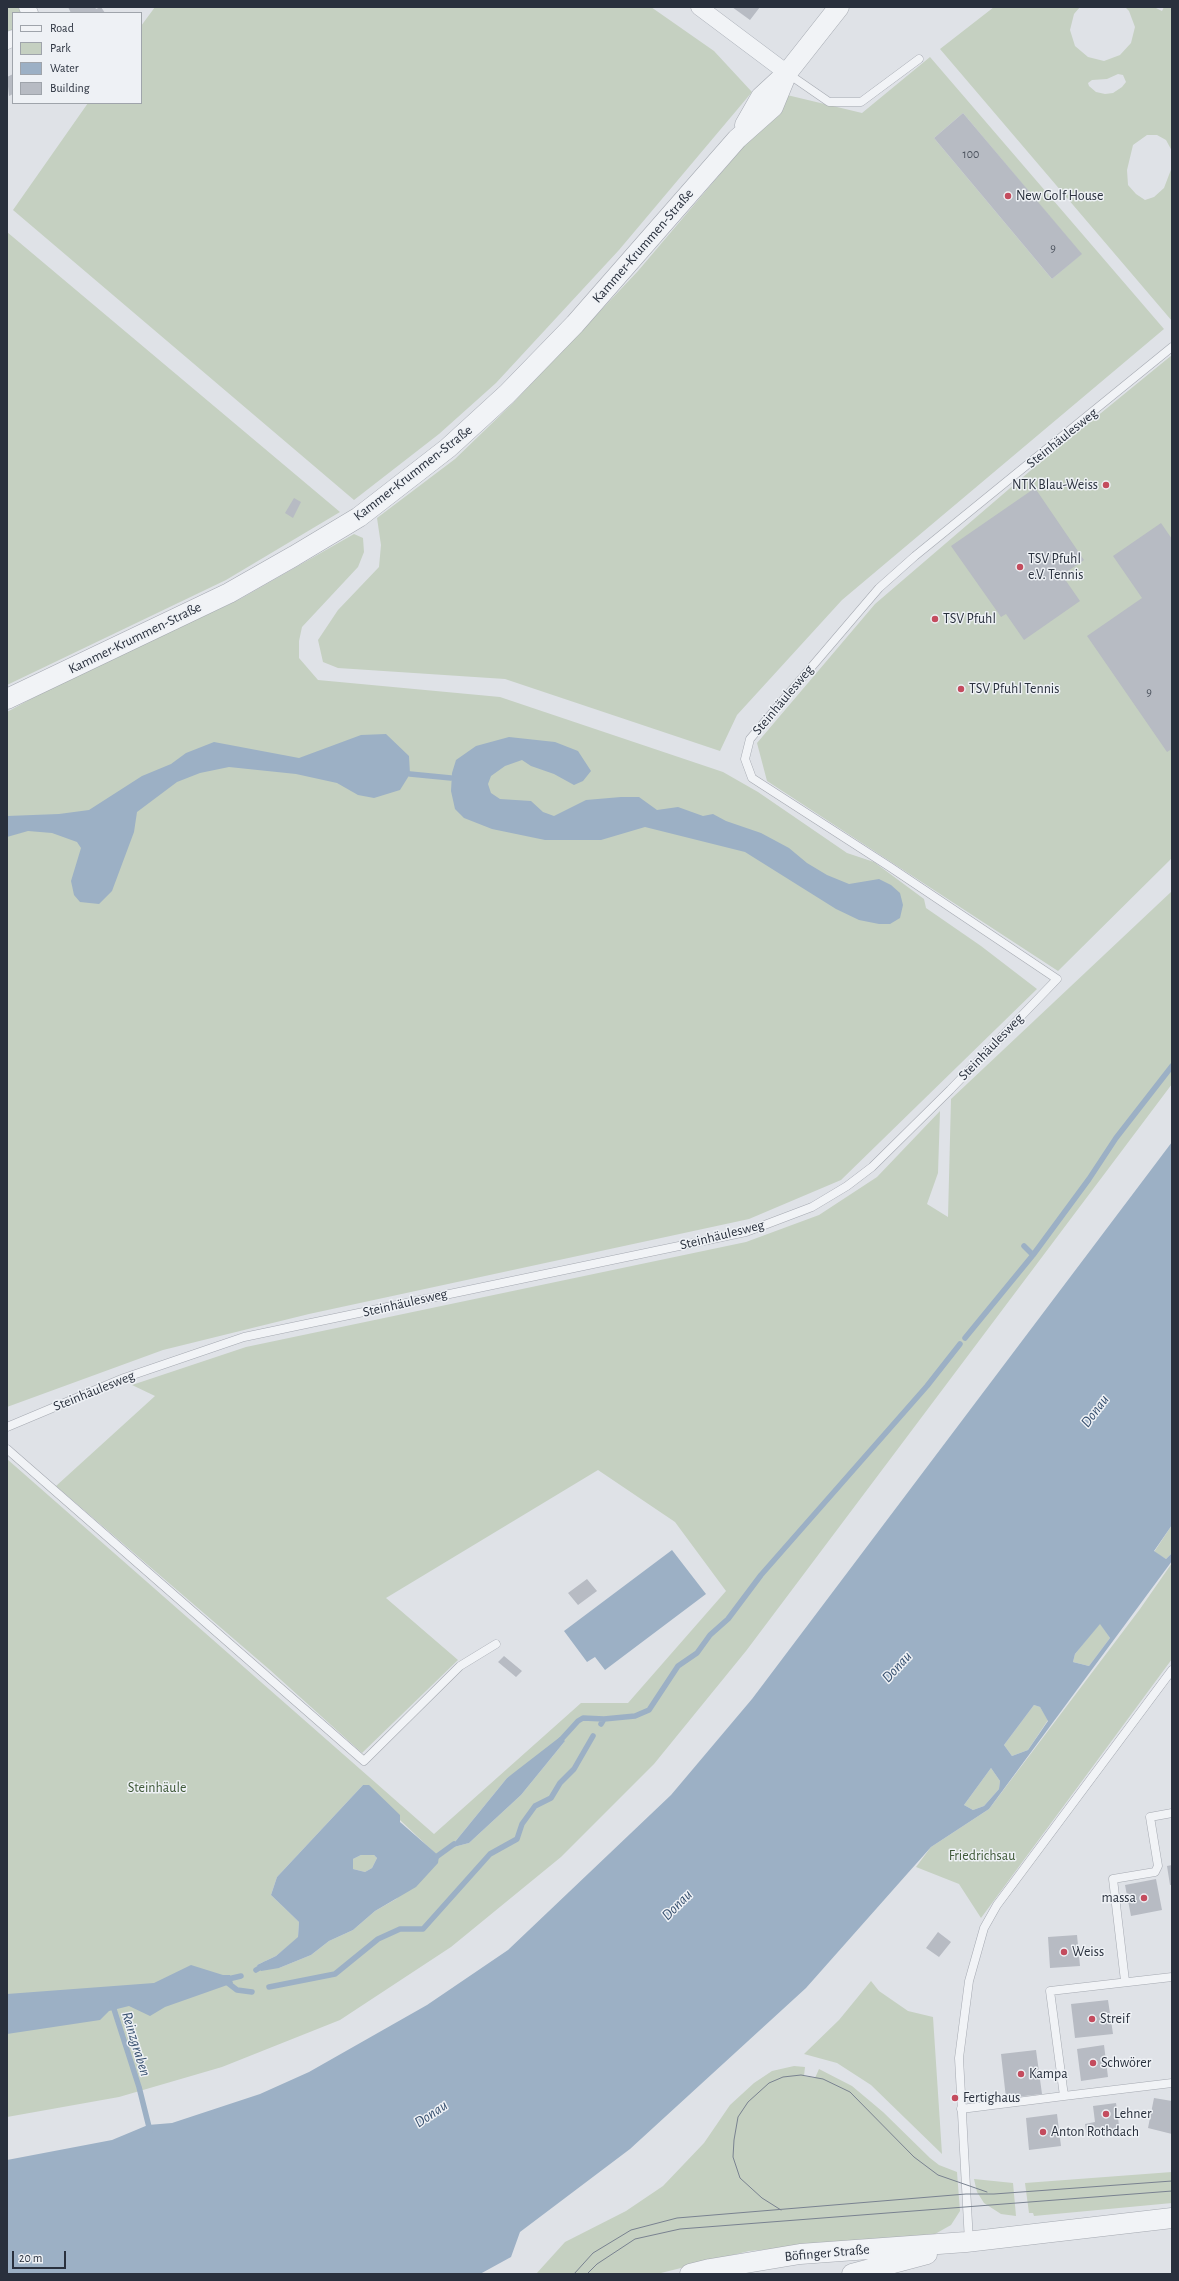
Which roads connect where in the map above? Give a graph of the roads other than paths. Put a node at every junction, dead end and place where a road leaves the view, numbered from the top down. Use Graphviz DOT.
graph roads {
  1 [pos="699,7"];
  2 [pos="839,7"];
  3 [pos="919,59"];
  4 [pos="787,73"];
  5 [pos="1172,347"];
  6 [pos="7,699"];
  7 [pos="7,1427"];
  8 [pos="7,1449"];
  9 [pos="496,1644"];
  10 [pos="1172,1670"];
  11 [pos="1172,1813"];
  12 [pos="1172,1977"];
  13 [pos="1125,1981"];
  14 [pos="1172,2083"];
  15 [pos="1064,2096"];
  16 [pos="961,2109"];
  17 [pos="1172,2218"];
  18 [pos="968,2242"];
  19 [pos="778,2266"];
  20 [pos="690,2274"];
  21 [pos="852,2274"];
  1 -- 4 [label="street"];
  2 -- 4 [label="street, Kammer-Krummen-Straße"];
  3 -- 4 [label="lane"];
  4 -- 6 [label="street, Kammer-Krummen-Straße"];
  5 -- 7 [label="lane, Steinhäulesweg"];
  8 -- 9 [label="lane"];
  10 -- 16 [label="lane"];
  11 -- 13 [label="lane"];
  12 -- 13 [label="lane"];
  13 -- 15 [label="lane"];
  14 -- 15 [label="lane"];
  15 -- 16 [label="lane"];
  16 -- 18 [label="lane"];
  17 -- 18 [label="street, Böfinger Straße"];
  18 -- 19 [label="street, Böfinger Straße"];
  18 -- 21 [label="street, Böfinger Straße"];
  19 -- 20 [label="street, Böfinger Straße"];
}
